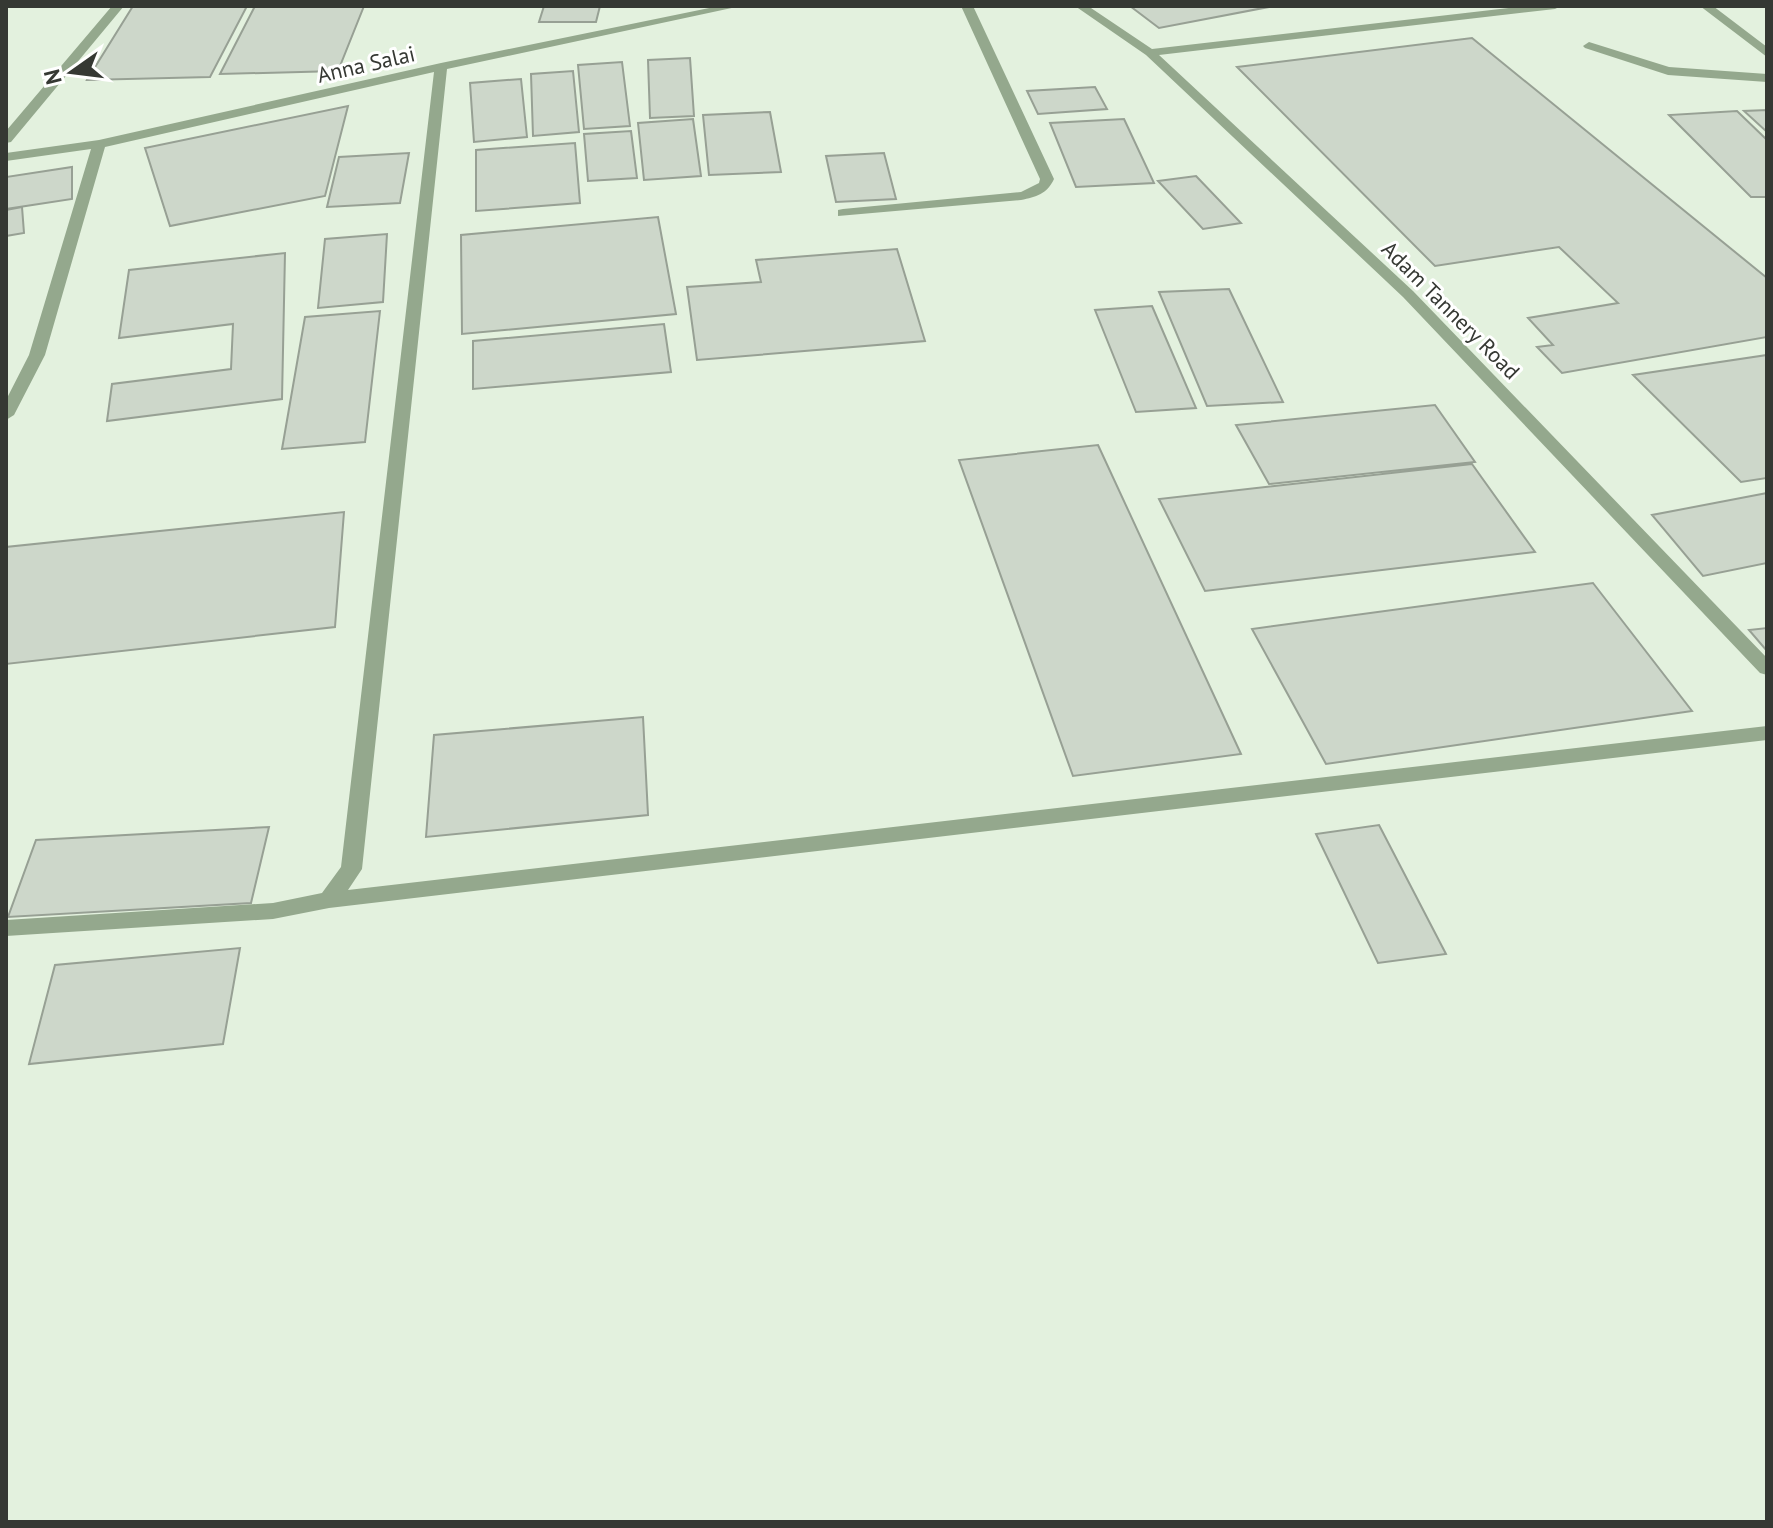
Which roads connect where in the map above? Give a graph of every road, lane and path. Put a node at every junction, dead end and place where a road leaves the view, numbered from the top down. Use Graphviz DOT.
graph roads {
  1 [pos="118,6"];
  2 [pos="735,6"];
  3 [pos="967,6"];
  4 [pos="1081,6"];
  5 [pos="1555,6"];
  6 [pos="1706,6"];
  7 [pos="1514,8"];
  8 [pos="1589,46"];
  9 [pos="1150,53"];
  10 [pos="1767,53"];
  11 [pos="441,67"];
  12 [pos="1767,78"];
  13 [pos="6,139"];
  14 [pos="99,144"];
  15 [pos="6,157"];
  16 [pos="843,213"];
  17 [pos="6,415"];
  18 [pos="1767,669"];
  19 [pos="1767,733"];
  20 [pos="329,900"];
  21 [pos="6,928"];
  1 -- 13 [label="street"];
  2 -- 11 [label="street, Anna Salai"];
  3 -- 16 [label="street"];
  4 -- 9 [label="street, Adam Tannery Road"];
  5 -- 7 [label="street"];
  6 -- 10 [label="street"];
  7 -- 9 [label="street"];
  8 -- 12 [label="street"];
  9 -- 18 [label="street, Adam Tannery Road"];
  11 -- 14 [label="street, Anna Salai"];
  11 -- 20 [label="street"];
  14 -- 15 [label="street, Anna Salai"];
  14 -- 17 [label="street"];
  19 -- 20 [label="street"];
  20 -- 21 [label="street"];
}
